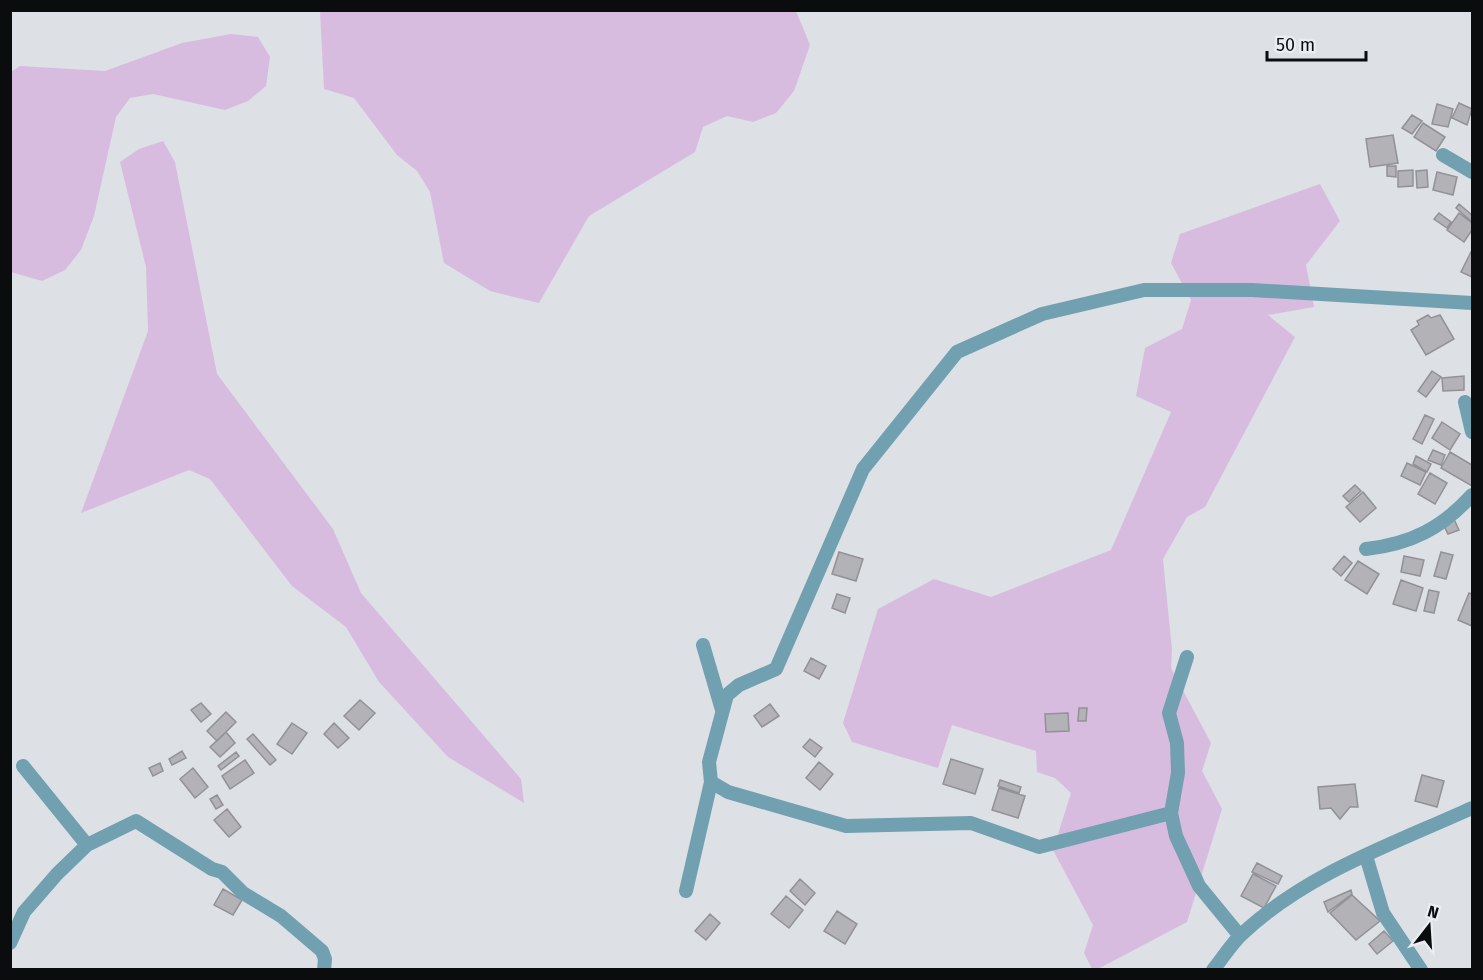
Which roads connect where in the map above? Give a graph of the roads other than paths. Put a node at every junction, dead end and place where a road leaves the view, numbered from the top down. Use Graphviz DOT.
graph roads {
  1 [pos="1443,155"];
  2 [pos="1473,172"];
  3 [pos="1473,303"];
  4 [pos="1465,402"];
  5 [pos="1473,432"];
  6 [pos="1473,495"];
  7 [pos="1366,549"];
  8 [pos="703,645"];
  9 [pos="1187,657"];
  10 [pos="723,712"];
  11 [pos="23,766"];
  12 [pos="711,782"];
  13 [pos="1473,808"];
  14 [pos="1171,813"];
  15 [pos="87,845"];
  16 [pos="1366,856"];
  17 [pos="686,891"];
  18 [pos="1240,936"];
  19 [pos="10,943"];
  20 [pos="324,969"];
  21 [pos="1213,969"];
  22 [pos="1421,969"];
  1 -- 2 [label="street"];
  3 -- 10 [label="street"];
  4 -- 5 [label="street"];
  6 -- 7 [label="street"];
  8 -- 10 [label="street"];
  9 -- 14 [label="street"];
  10 -- 12 [label="street"];
  11 -- 15 [label="street"];
  12 -- 14 [label="street"];
  12 -- 17 [label="street"];
  13 -- 16 [label="street"];
  14 -- 18 [label="street"];
  15 -- 19 [label="street"];
  15 -- 20 [label="street"];
  16 -- 18 [label="street"];
  16 -- 22 [label="street"];
  18 -- 21 [label="street"];
}
